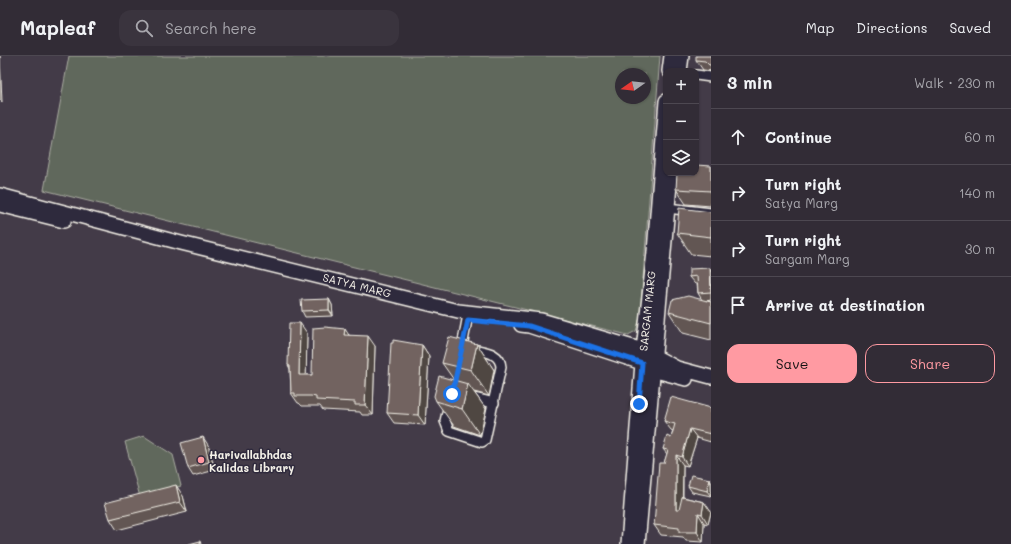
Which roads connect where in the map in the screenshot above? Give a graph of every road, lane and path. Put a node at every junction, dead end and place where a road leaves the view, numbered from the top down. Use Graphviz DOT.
graph roads {
  1 [pos="671,56"];
  2 [pos="682,56"];
  3 [pos="669,68"];
  4 [pos="680,68"];
  5 [pos="699,75"];
  6 [pos="711,76"];
  7 [pos="666,104"];
  8 [pos="671,176"];
  9 [pos="0,195"];
  10 [pos="0,204"];
  11 [pos="667,208"];
  12 [pos="711,213"];
  13 [pos="401,301"];
  14 [pos="468,320"];
  15 [pos="462,346"];
  16 [pos="648,353"];
  17 [pos="459,360"];
  18 [pos="647,367"];
  19 [pos="711,377"];
  20 [pos="711,386"];
  21 [pos="494,403"];
  22 [pos="628,544"];
  23 [pos="638,544"];
  1 -- 3 [label="main road"];
  2 -- 4 [label="main road"];
  5 -- 6 [label="street"];
  7 -- 16 [label="main road, SARGAM MARG"];
  8 -- 11 [label="main road, SARGAM MARG"];
  9 -- 13 [label="main road, SATYA MARG"];
  10 -- 13 [label="main road, SATYA MARG"];
  11 -- 12 [label="street"];
  11 -- 16 [label="main road, SARGAM MARG"];
  13 -- 14 [label="main road, SATYA MARG"];
  13 -- 16 [label="main road, SATYA MARG"];
  14 -- 15 [label="street"];
  14 -- 18 [label="main road, SATYA MARG"];
  15 -- 17 [label="street"];
  15 -- 21 [label="street"];
  16 -- 18 [label="main road, SARGAM MARG"];
  16 -- 19 [label="main road, SATYA MARG"];
  18 -- 20 [label="main road, SATYA MARG"];
  18 -- 22 [label="main road, SARGAM MARG"];
  18 -- 23 [label="main road, SARGAM MARG"];
  21 -- 21 [label="street"];
}
